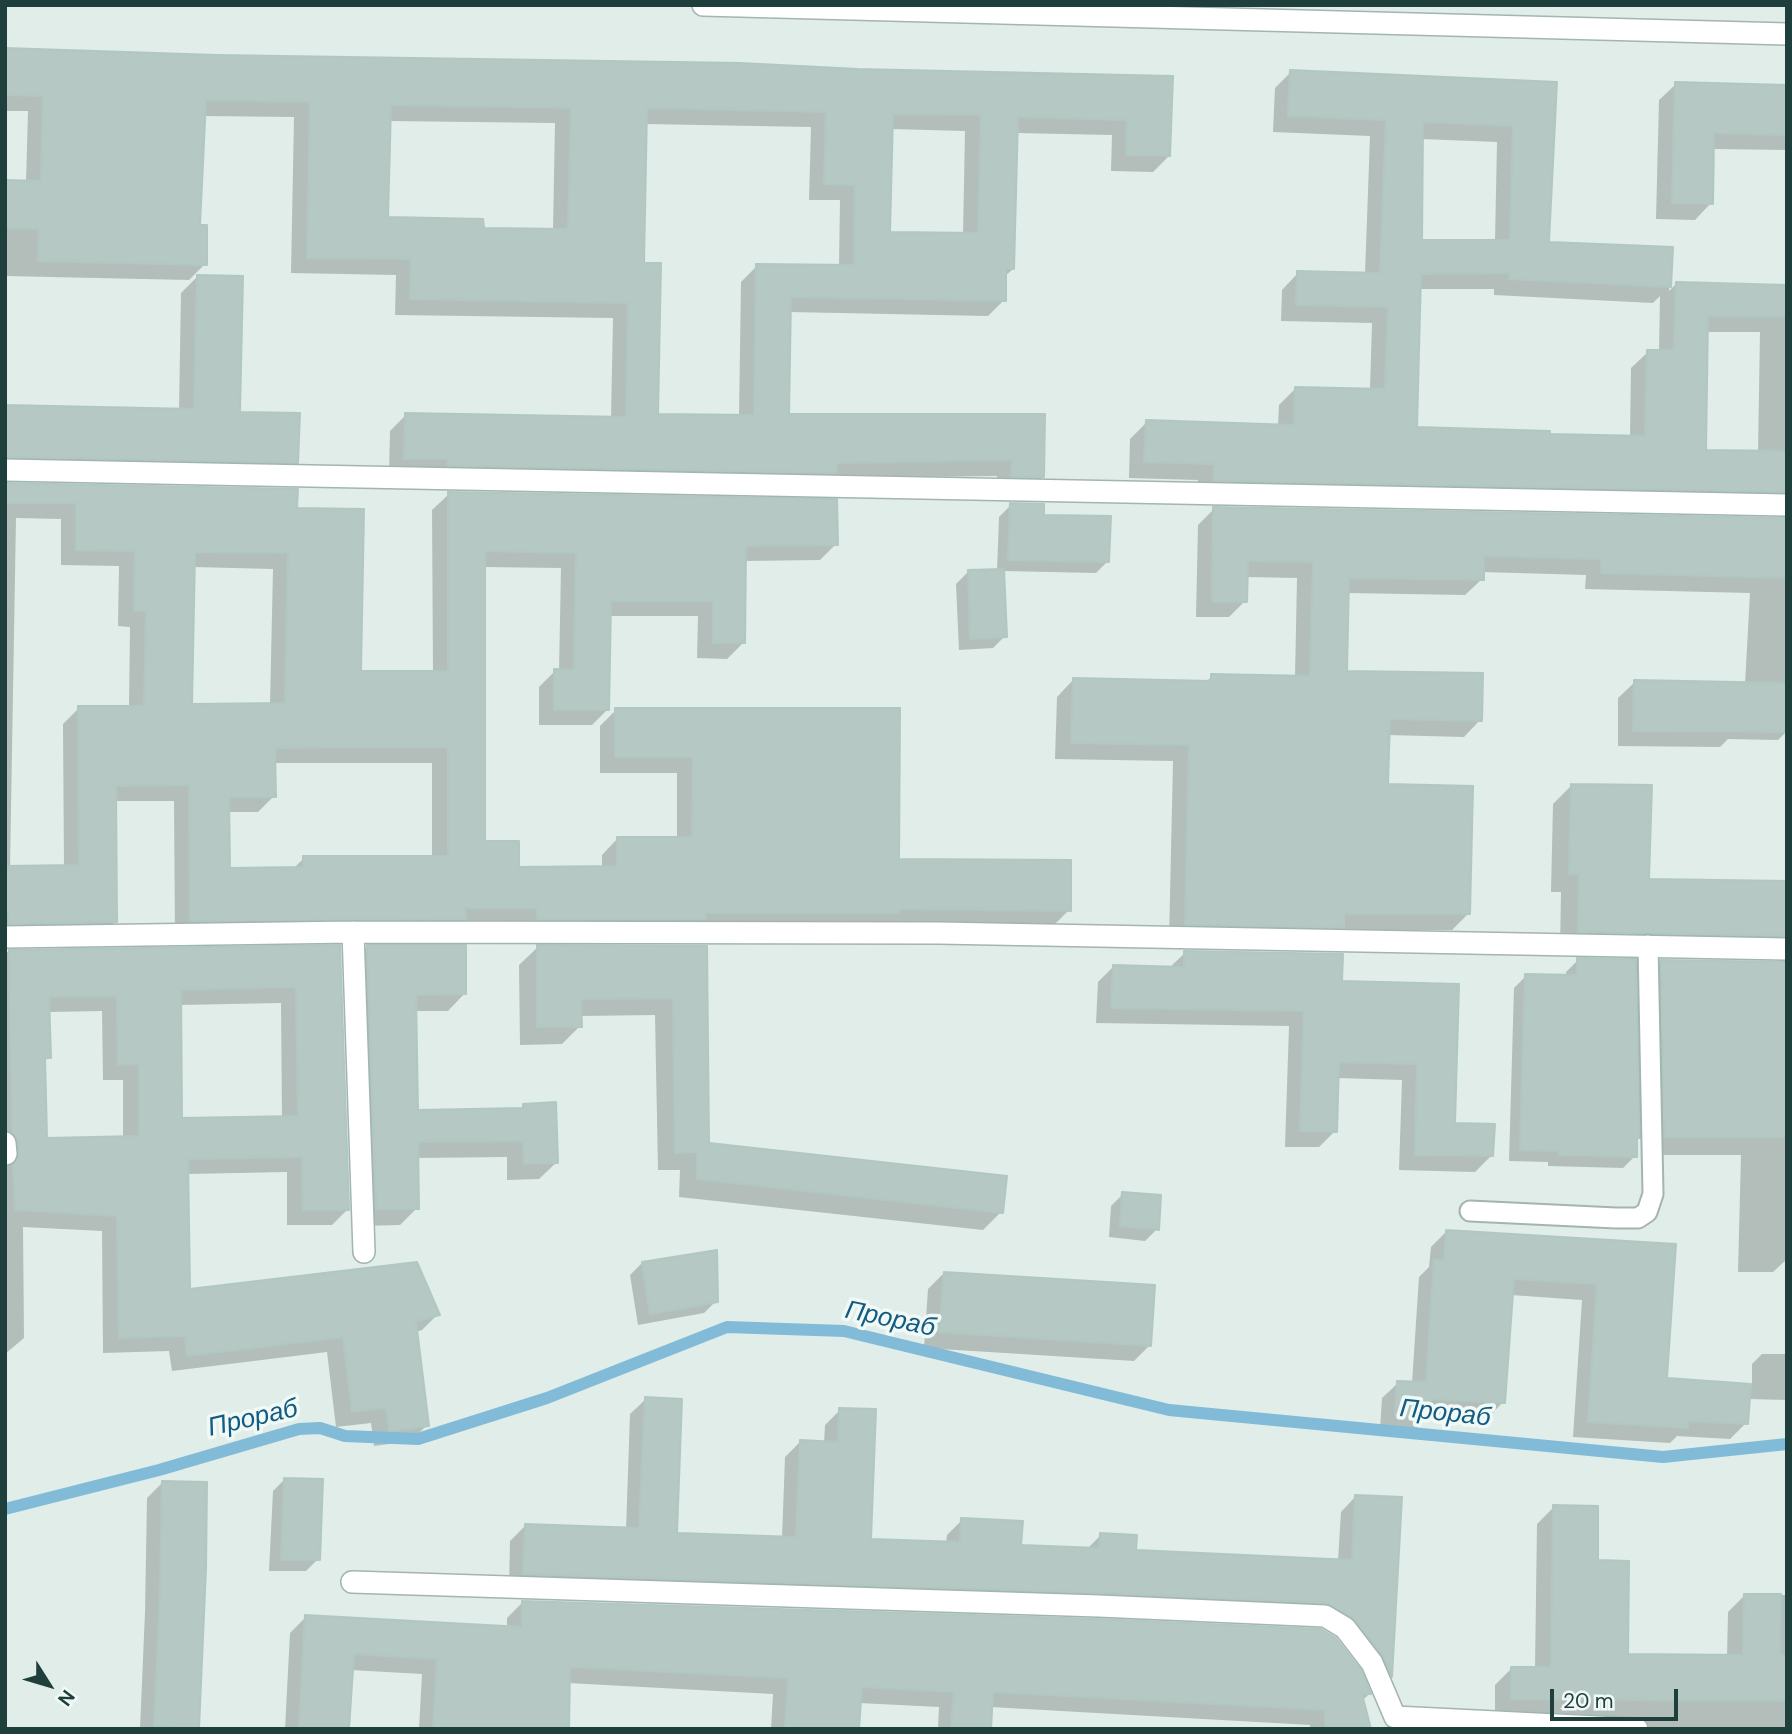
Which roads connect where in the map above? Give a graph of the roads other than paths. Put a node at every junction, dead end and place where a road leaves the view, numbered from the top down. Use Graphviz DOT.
graph roads {
  1 [pos="703,5"];
  2 [pos="1787,34"];
  3 [pos="5,470"];
  4 [pos="1787,505"];
  5 [pos="353,932"];
  6 [pos="5,937"];
  7 [pos="1648,946"];
  8 [pos="1787,949"];
  9 [pos="5,1143"];
  10 [pos="6,1154"];
  11 [pos="1470,1211"];
  12 [pos="364,1252"];
  13 [pos="352,1582"];
  14 [pos="1396,1723"];
  15 [pos="1637,1729"];
  1 -- 2 [label="street"];
  3 -- 4 [label="street"];
  5 -- 6 [label="street"];
  5 -- 7 [label="street"];
  5 -- 12 [label="street"];
  7 -- 8 [label="street"];
  7 -- 11 [label="lane"];
  9 -- 10 [label="street"];
  13 -- 14 [label="street"];
  14 -- 15 [label="street"];
}
